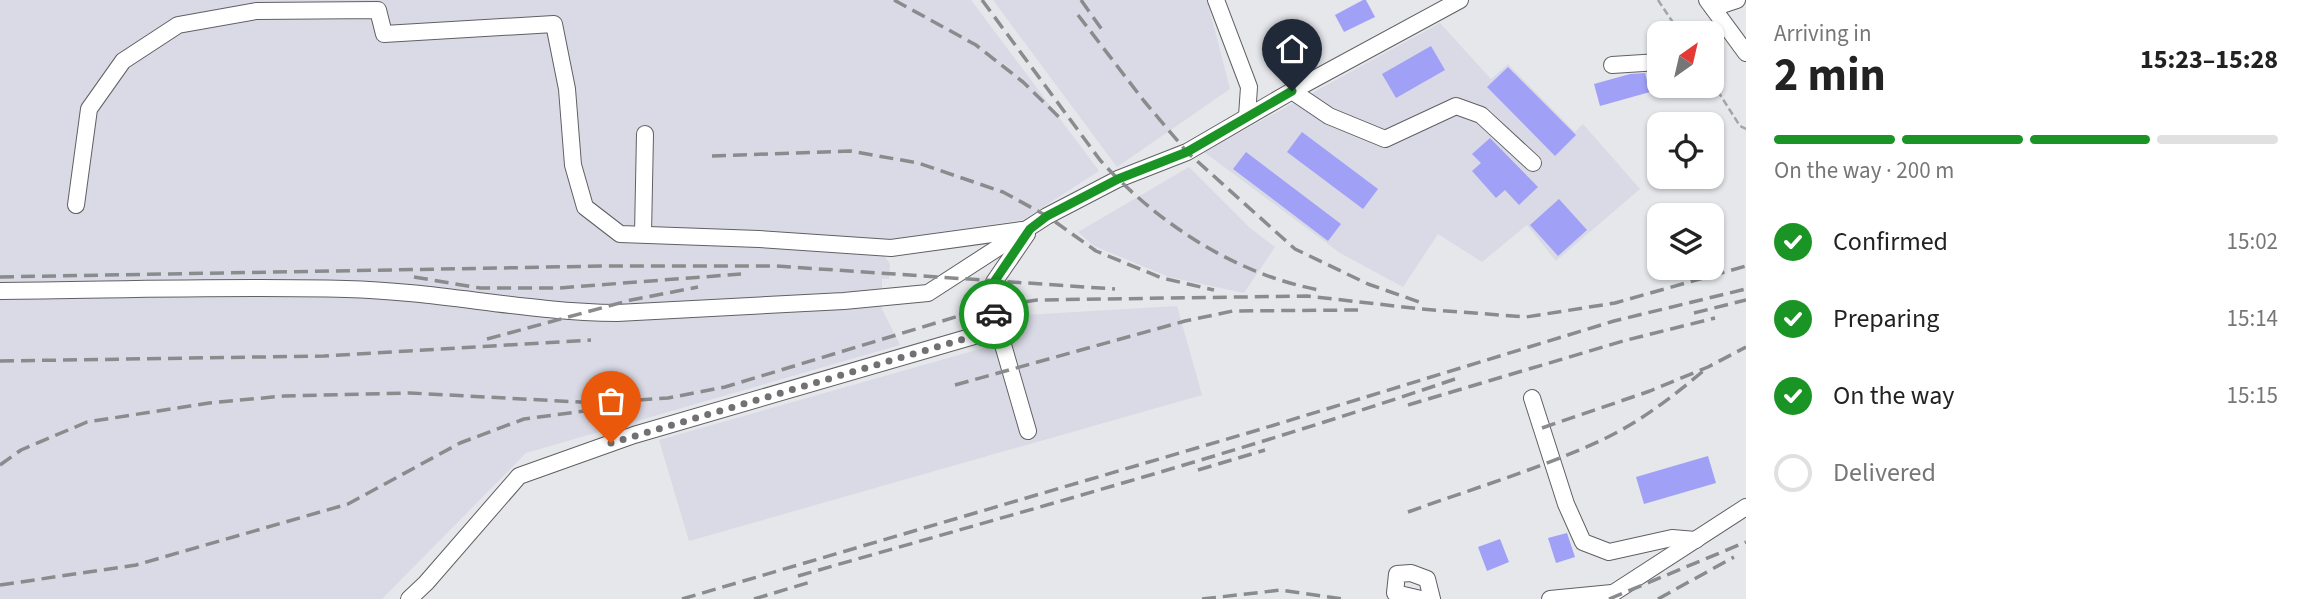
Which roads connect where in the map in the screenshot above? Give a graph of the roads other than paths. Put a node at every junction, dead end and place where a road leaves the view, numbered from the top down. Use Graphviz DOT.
graph roads {
  1 [pos="1216,0"];
  2 [pos="1461,0"];
  3 [pos="1737,0"];
  4 [pos="1710,4"];
  5 [pos="1725,24"];
  6 [pos="1746,53"];
  7 [pos="1647,63"];
  8 [pos="1612,65"];
  9 [pos="1292,91"];
  10 [pos="1247,116"];
  11 [pos="645,134"];
  12 [pos="1533,163"];
  13 [pos="76,205"];
  14 [pos="1030,229"];
  15 [pos="643,234"];
  16 [pos="0,291"];
  17 [pos="998,329"];
  18 [pos="1532,398"];
  19 [pos="1028,431"];
  20 [pos="1746,507"];
  21 [pos="1696,540"];
  22 [pos="1608,596"];
  23 [pos="409,599"];
  24 [pos="1421,599"];
  25 [pos="1432,599"];
  26 [pos="1550,599"];
  1 -- 10 [label="street"];
  2 -- 9 [label="street"];
  3 -- 4 [label="street"];
  4 -- 5 [label="street"];
  5 -- 6 [label="street"];
  7 -- 8 [label="street"];
  9 -- 10 [label="street"];
  9 -- 12 [label="street"];
  10 -- 14 [label="street"];
  11 -- 15 [label="street"];
  13 -- 15 [label="street"];
  14 -- 15 [label="street"];
  14 -- 16 [label="street"];
  14 -- 17 [label="street"];
  17 -- 19 [label="street"];
  17 -- 23 [label="street"];
  18 -- 21 [label="street"];
  20 -- 21 [label="street"];
  21 -- 22 [label="street"];
  22 -- 26 [label="street"];
  24 -- 25 [label="street"];
}
